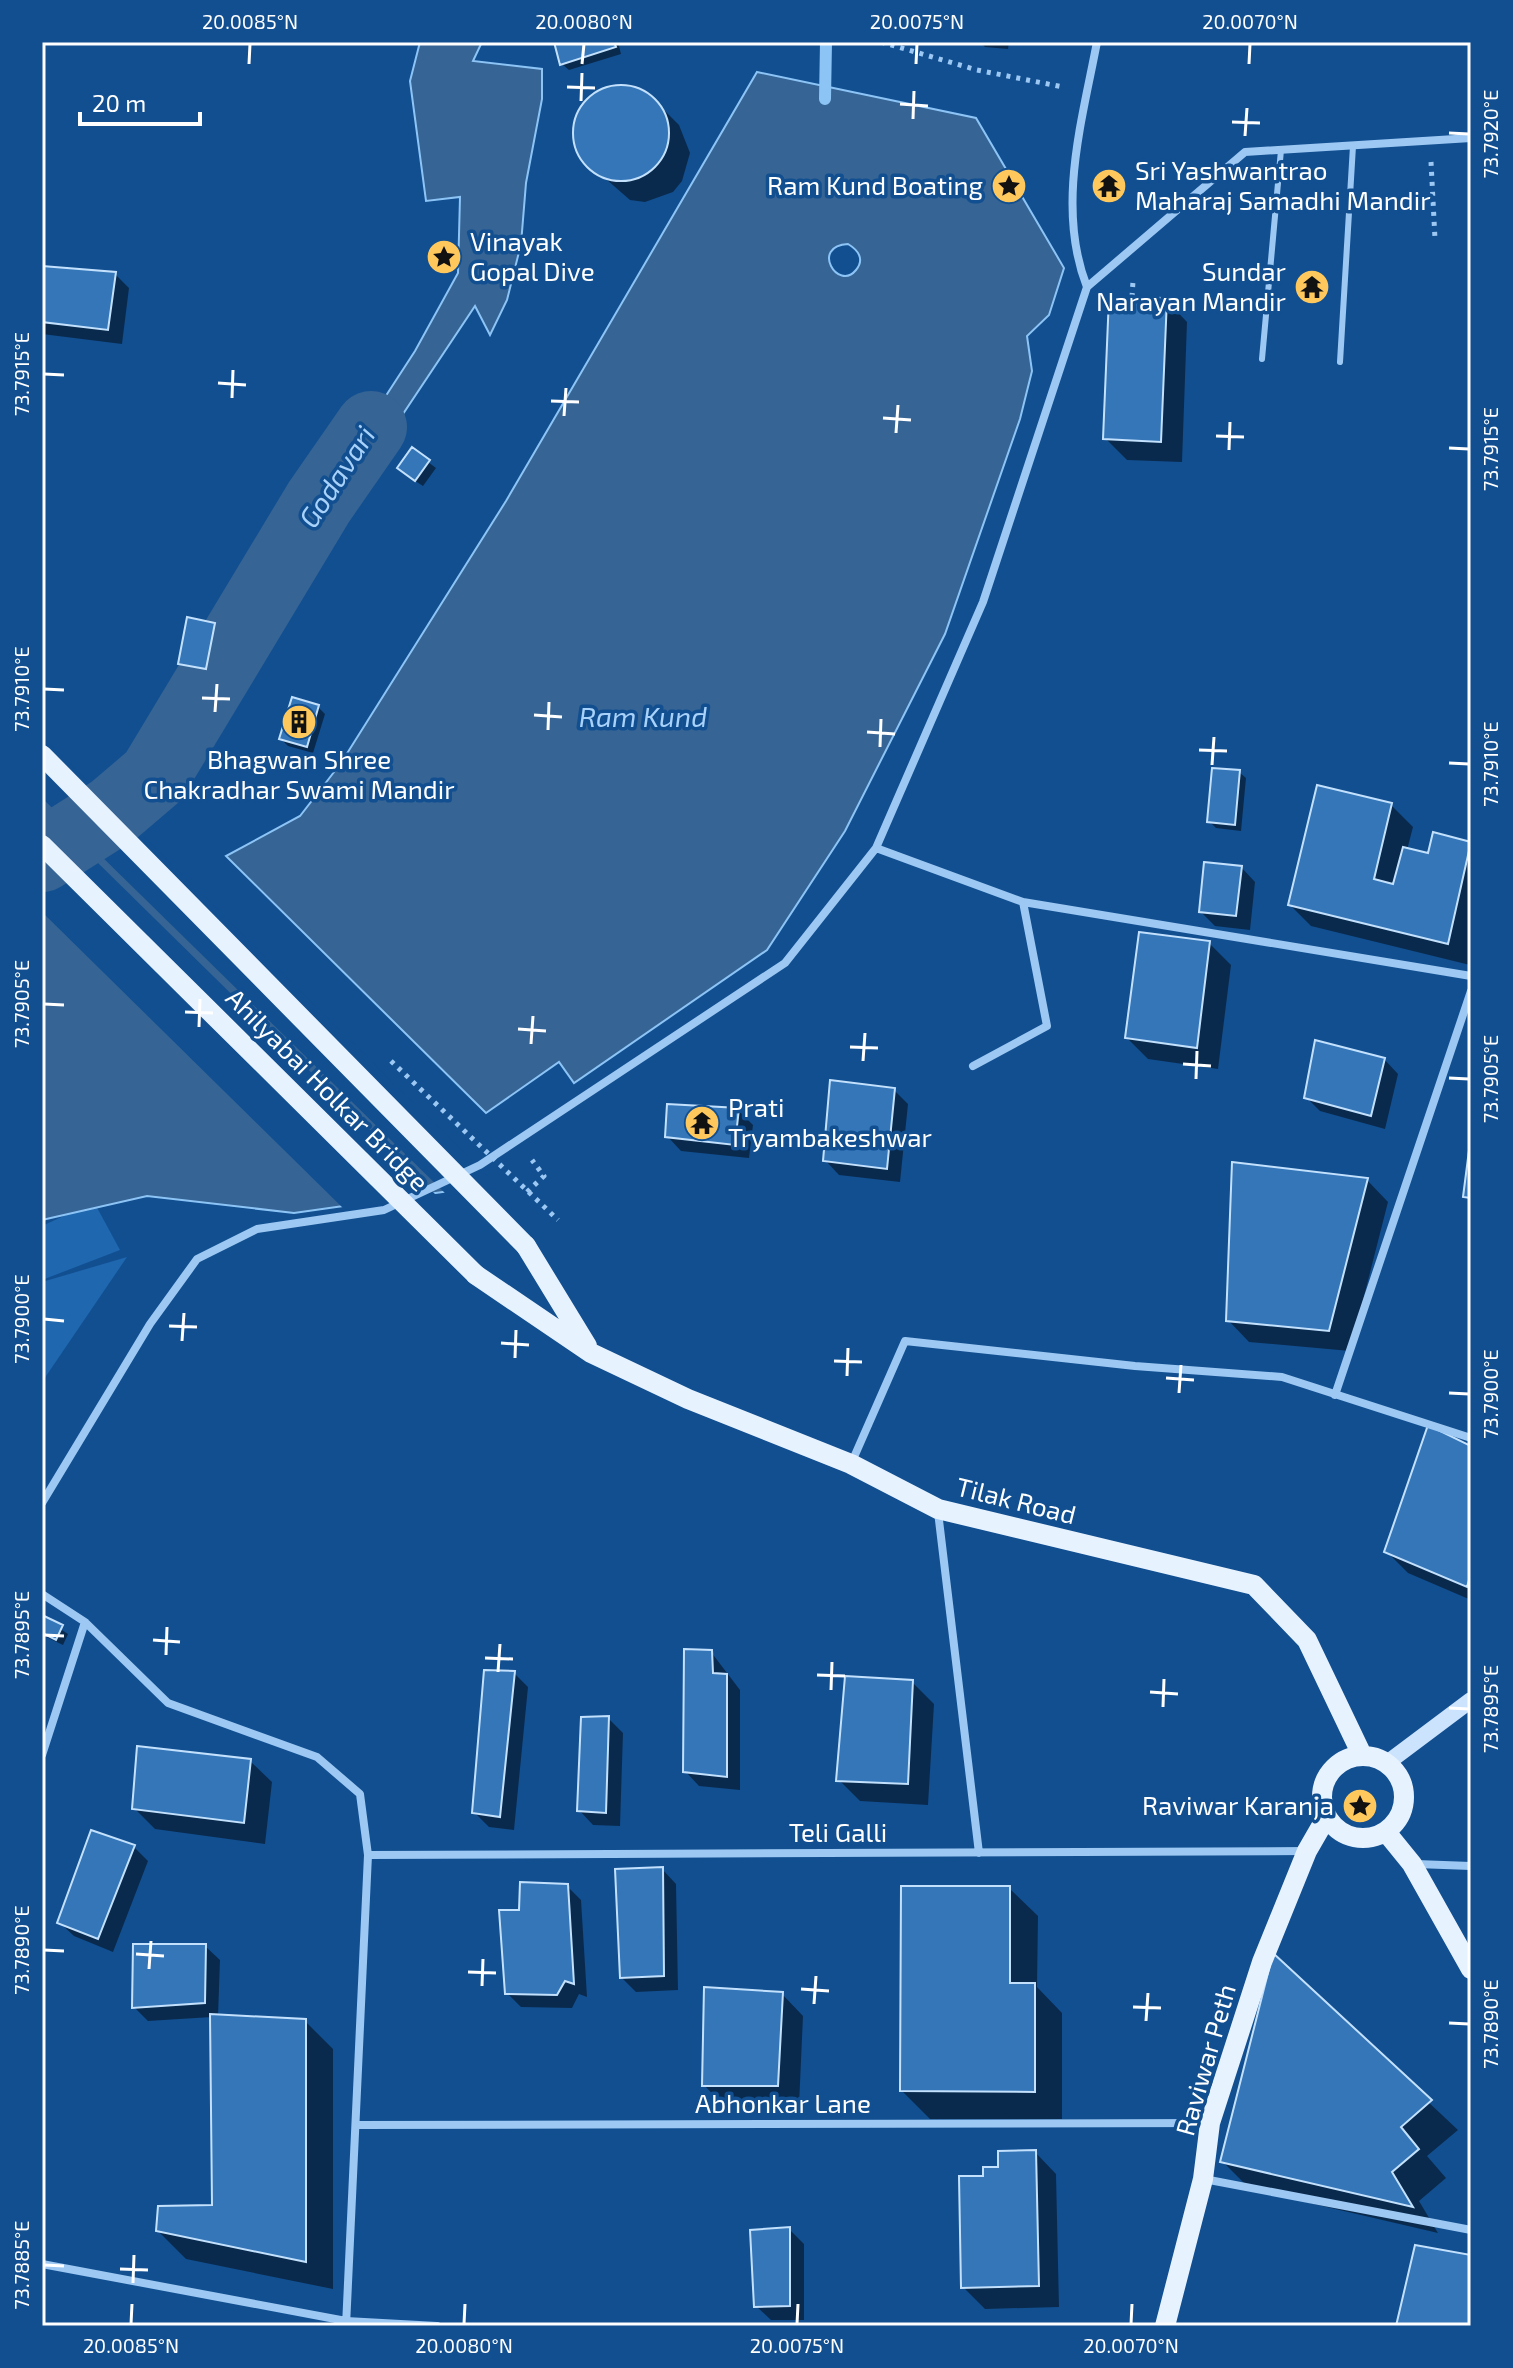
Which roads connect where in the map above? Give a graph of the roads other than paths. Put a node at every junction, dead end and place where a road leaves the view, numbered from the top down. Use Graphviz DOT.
graph roads {
  1 [pos="1097,42"];
  2 [pos="1471,138"];
  3 [pos="1353,146"];
  4 [pos="1281,150"];
  5 [pos="1087,287"];
  6 [pos="1262,359"];
  7 [pos="1340,362"];
  8 [pos="42,755"];
  9 [pos="42,845"];
  10 [pos="876,848"];
  11 [pos="1023,902"];
  12 [pos="1471,976"];
  13 [pos="1471,991"];
  14 [pos="973,1066"];
  15 [pos="591,1353"];
  16 [pos="1335,1395"];
  17 [pos="1471,1438"];
  18 [pos="851,1464"];
  19 [pos="42,1503"];
  20 [pos="938,1509"];
  21 [pos="42,1594"];
  22 [pos="85,1622"];
  23 [pos="1471,1700"];
  24 [pos="42,1755"];
  25 [pos="1362,1755"];
  26 [pos="1387,1763"];
  27 [pos="1326,1818"];
  28 [pos="1386,1832"];
  29 [pos="1307,1851"];
  30 [pos="979,1853"];
  31 [pos="368,1855"];
  32 [pos="1412,1864"];
  33 [pos="1471,1866"];
  34 [pos="1471,1969"];
  35 [pos="1210,2123"];
  36 [pos="356,2125"];
  37 [pos="1203,2179"];
  38 [pos="1471,2230"];
  39 [pos="42,2264"];
  40 [pos="346,2324"];
  41 [pos="437,2326"];
  42 [pos="1165,2326"];
  1 -- 5 [label="street"];
  2 -- 3 [label="street"];
  3 -- 4 [label="street"];
  3 -- 7 [label="lane"];
  4 -- 5 [label="street"];
  4 -- 6 [label="lane"];
  5 -- 10 [label="street"];
  8 -- 15 [label="main road, Ahilyabai Holkar Bridge, bridge"];
  9 -- 15 [label="main road, Ahilyabai Holkar Bridge, bridge"];
  10 -- 11 [label="street"];
  10 -- 19 [label="street"];
  11 -- 12 [label="street"];
  11 -- 14 [label="street"];
  13 -- 16 [label="street"];
  15 -- 18 [label="main road, Tilak Road"];
  16 -- 17 [label="street"];
  16 -- 18 [label="street"];
  18 -- 20 [label="main road, Tilak Road"];
  20 -- 25 [label="main road, Tilak Road"];
  20 -- 30 [label="street"];
  21 -- 22 [label="street"];
  22 -- 24 [label="street"];
  22 -- 31 [label="street"];
  23 -- 26 [label="street"];
  25 -- 26 [label="main road"];
  25 -- 27 [label="main road"];
  26 -- 28 [label="main road"];
  27 -- 28 [label="main road"];
  27 -- 29 [label="main road, Raviwar Peth"];
  28 -- 32 [label="main road"];
  29 -- 30 [label="street, Teli Galli"];
  29 -- 35 [label="main road, Raviwar Peth"];
  30 -- 31 [label="street, Teli Galli"];
  31 -- 36 [label="street"];
  32 -- 33 [label="street"];
  32 -- 34 [label="main road"];
  35 -- 36 [label="street, Abhonkar Lane"];
  35 -- 37 [label="main road, Raviwar Peth"];
  36 -- 40 [label="street"];
  37 -- 38 [label="street"];
  37 -- 42 [label="main road, Raviwar Peth"];
  39 -- 40 [label="street"];
  40 -- 41 [label="street"];
}
